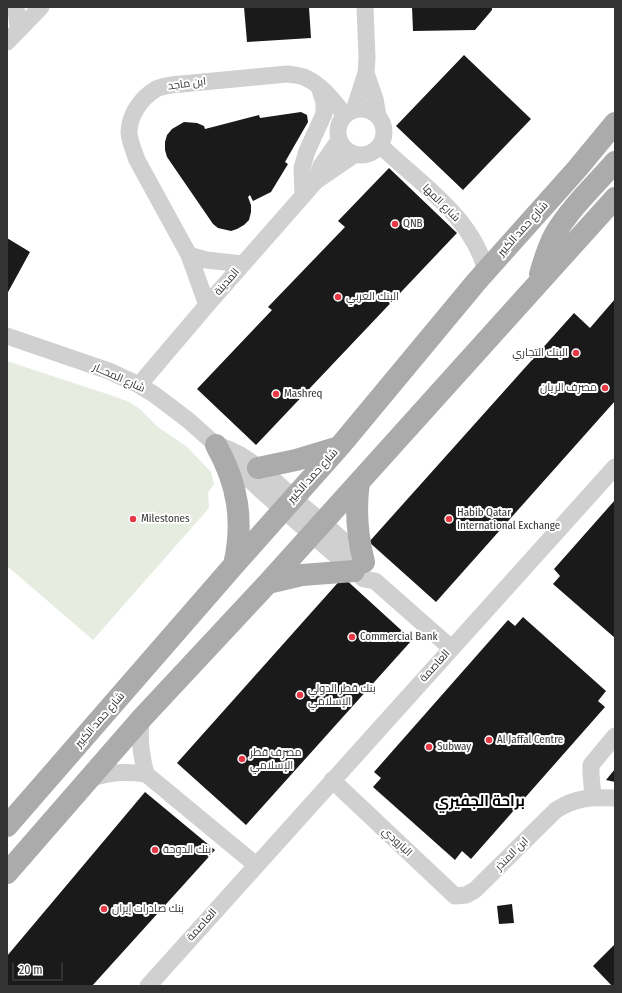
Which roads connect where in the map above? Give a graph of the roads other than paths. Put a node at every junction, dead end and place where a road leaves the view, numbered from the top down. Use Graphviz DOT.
graph roads {
  1 [pos="16,7"];
  2 [pos="41,7"];
  3 [pos="365,7"];
  4 [pos="18,29"];
  5 [pos="7,42"];
  6 [pos="366,73"];
  7 [pos="318,86"];
  8 [pos="349,113"];
  9 [pos="378,116"];
  10 [pos="615,123"];
  11 [pos="339,140"];
  12 [pos="380,146"];
  13 [pos="354,155"];
  14 [pos="615,162"];
  15 [pos="316,181"];
  16 [pos="303,196"];
  17 [pos="615,198"];
  18 [pos="189,255"];
  19 [pos="243,264"];
  20 [pos="486,270"];
  21 [pos="538,282"];
  22 [pos="207,305"];
  23 [pos="7,336"];
  24 [pos="139,385"];
  25 [pos="216,445"];
  26 [pos="340,446"];
  27 [pos="615,467"];
  28 [pos="258,468"];
  29 [pos="359,482"];
  30 [pos="288,504"];
  31 [pos="318,529"];
  32 [pos="234,565"];
  33 [pos="359,567"];
  34 [pos="268,583"];
  35 [pos="451,648"];
  36 [pos="142,718"];
  37 [pos="615,736"];
  38 [pos="146,774"];
  39 [pos="88,779"];
  40 [pos="332,780"];
  41 [pos="593,797"];
  42 [pos="615,798"];
  43 [pos="27,803"];
  44 [pos="7,810"];
  45 [pos="7,826"];
  46 [pos="256,865"];
  47 [pos="7,872"];
  48 [pos="466,895"];
  49 [pos="148,986"];
  1 -- 4 [label="street"];
  2 -- 4 [label="street"];
  3 -- 6 [label="street"];
  4 -- 5 [label="street"];
  6 -- 8 [label="street"];
  6 -- 9 [label="street"];
  7 -- 8 [label="street, ابن ماجد"];
  7 -- 16 [label="street"];
  7 -- 18 [label="street, ابن ماجد"];
  8 -- 9 [label="street"];
  8 -- 11 [label="street"];
  9 -- 12 [label="street"];
  10 -- 20 [label="main road, شارع حمد الكبير"];
  11 -- 13 [label="street"];
  11 -- 15 [label="street, المدينة"];
  12 -- 13 [label="street"];
  12 -- 20 [label="street, شارع المها"];
  13 -- 15 [label="street, المدينة"];
  14 -- 21 [label="main road"];
  15 -- 16 [label="street, المدينة"];
  16 -- 19 [label="street, المدينة"];
  17 -- 21 [label="main road"];
  18 -- 19 [label="street"];
  18 -- 22 [label="street, ابن ماجد"];
  19 -- 22 [label="street, المدينة"];
  20 -- 26 [label="main road, شارع حمد الكبير"];
  21 -- 29 [label="main road"];
  22 -- 24 [label="street, المدينة"];
  23 -- 24 [label="street, شارع المحــار"];
  24 -- 25 [label="street, شارع المحــار"];
  25 -- 28 [label="street, شارع المحــار"];
  25 -- 30 [label="street, شارع المحــار"];
  25 -- 32 [label="main road"];
  26 -- 28 [label="main road"];
  26 -- 30 [label="main road, شارع حمد الكبير"];
  27 -- 35 [label="street, العاصمة"];
  28 -- 30 [label="street, شارع المحــار"];
  29 -- 31 [label="main road"];
  29 -- 33 [label="main road"];
  30 -- 31 [label="street, شارع المحــار"];
  30 -- 32 [label="main road, شارع حمد الكبير"];
  31 -- 33 [label="street, شارع المحــار"];
  31 -- 34 [label="main road"];
  32 -- 43 [label="main road, شارع حمد الكبير"];
  33 -- 34 [label="main road"];
  33 -- 35 [label="street, شارع المحــار"];
  34 -- 36 [label="main road"];
  35 -- 40 [label="street, العاصمة"];
  36 -- 38 [label="street"];
  36 -- 39 [label="main road"];
  37 -- 41 [label="street"];
  38 -- 39 [label="street"];
  38 -- 46 [label="street"];
  39 -- 47 [label="main road"];
  40 -- 46 [label="street, العاصمة"];
  40 -- 48 [label="street, البارودي"];
  41 -- 42 [label="street, ابن المنذر"];
  41 -- 48 [label="street, ابن المنذر"];
  43 -- 44 [label="street"];
  43 -- 45 [label="main road, شارع حمد الكبير"];
  46 -- 49 [label="street, العاصمة"];
}
